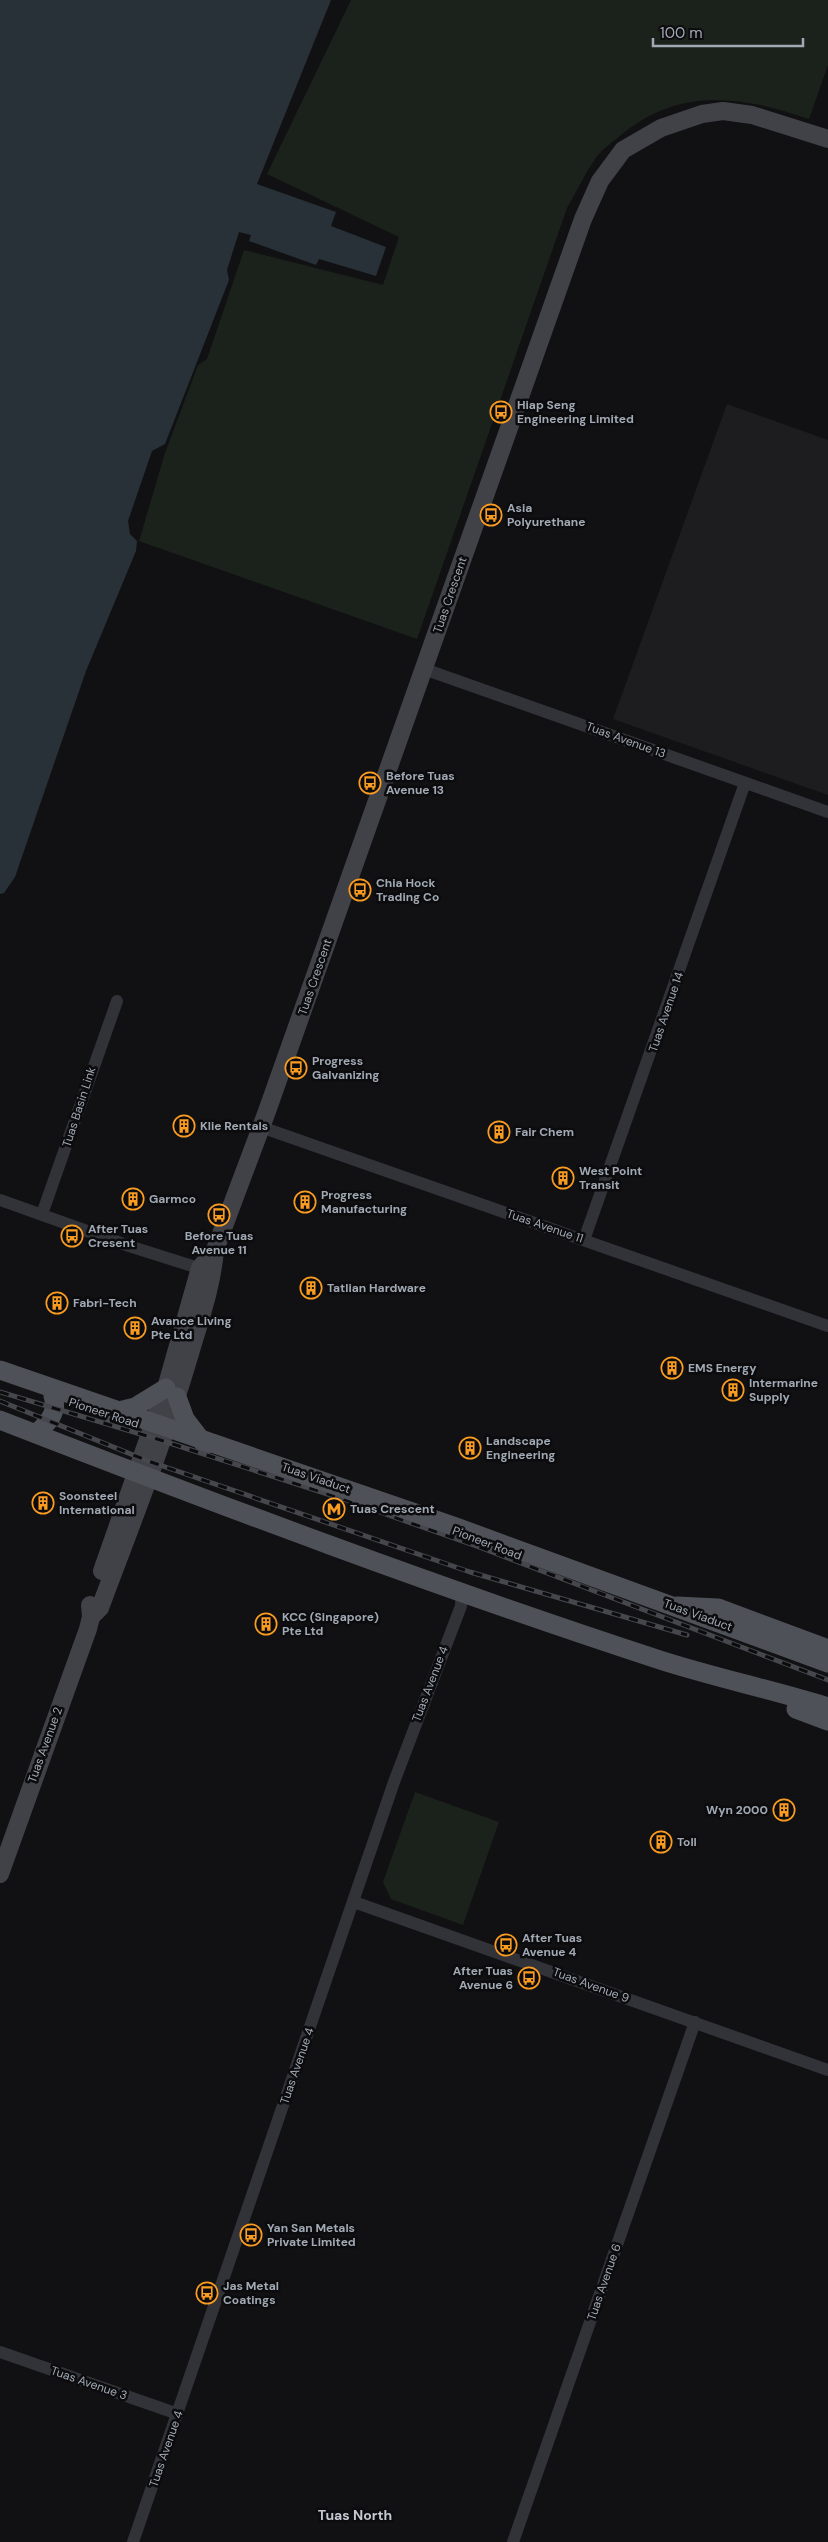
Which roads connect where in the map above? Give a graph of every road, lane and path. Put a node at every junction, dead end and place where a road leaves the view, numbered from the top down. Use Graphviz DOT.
graph roads {
  1 [pos="828,139"];
  2 [pos="424,669"];
  3 [pos="745,783"];
  4 [pos="828,812"];
  5 [pos="117,1000"];
  6 [pos="261,1127"];
  7 [pos="0,1200"];
  8 [pos="42,1214"];
  9 [pos="584,1240"];
  10 [pos="206,1270"];
  11 [pos="828,1326"];
  12 [pos="0,1370"];
  13 [pos="0,1379"];
  14 [pos="172,1393"];
  15 [pos="54,1396"];
  16 [pos="107,1413"];
  17 [pos="0,1420"];
  18 [pos="158,1430"];
  19 [pos="36,1434"];
  20 [pos="206,1446"];
  21 [pos="142,1475"];
  22 [pos="462,1591"];
  23 [pos="674,1606"];
  24 [pos="828,1649"];
  25 [pos="669,1662"];
  26 [pos="828,1663"];
  27 [pos="828,1671"];
  28 [pos="828,1707"];
  29 [pos="828,1721"];
  30 [pos="1,1871"];
  31 [pos="354,1902"];
  32 [pos="695,2022"];
  33 [pos="828,2070"];
  34 [pos="0,2352"];
  35 [pos="178,2414"];
  36 [pos="133,2542"];
  37 [pos="513,2542"];
  1 -- 2 [label="street, Tuas Crescent"];
  2 -- 3 [label="street, Tuas Avenue 13"];
  2 -- 6 [label="street, Tuas Crescent"];
  3 -- 4 [label="street, Tuas Avenue 13"];
  3 -- 9 [label="street, Tuas Avenue 14"];
  5 -- 8 [label="street, Tuas Basin Link"];
  6 -- 9 [label="street, Tuas Avenue 11"];
  6 -- 10 [label="street, Tuas Crescent"];
  7 -- 8 [label="street"];
  8 -- 10 [label="street"];
  9 -- 11 [label="street, Tuas Avenue 11"];
  10 -- 14 [label="street, Tuas Crescent"];
  12 -- 23 [label="main road, Tuas Viaduct, bridge"];
  13 -- 15 [label="main road, Pioneer Road"];
  14 -- 16 [label="main road"];
  14 -- 18 [label="street, Tuas Crescent"];
  14 -- 20 [label="main road"];
  15 -- 16 [label="main road, Pioneer Road"];
  15 -- 19 [label="main road"];
  16 -- 18 [label="main road, Pioneer Road"];
  17 -- 19 [label="main road"];
  18 -- 20 [label="main road, Pioneer Road"];
  18 -- 21 [label="street, Tuas Crescent"];
  19 -- 21 [label="main road"];
  20 -- 27 [label="main road, Pioneer Road"];
  21 -- 22 [label="main road"];
  21 -- 30 [label="street, Tuas Avenue 2"];
  22 -- 25 [label="main road"];
  22 -- 31 [label="street, Tuas Avenue 4"];
  23 -- 24 [label="main road"];
  23 -- 26 [label="main road, Tuas Viaduct, bridge"];
  25 -- 28 [label="main road"];
  25 -- 29 [label="main road"];
  31 -- 32 [label="street, Tuas Avenue 9"];
  31 -- 35 [label="street, Tuas Avenue 4"];
  32 -- 33 [label="street, Tuas Avenue 9"];
  32 -- 37 [label="street, Tuas Avenue 6"];
  34 -- 35 [label="street, Tuas Avenue 3"];
  35 -- 36 [label="street, Tuas Avenue 4"];
}
